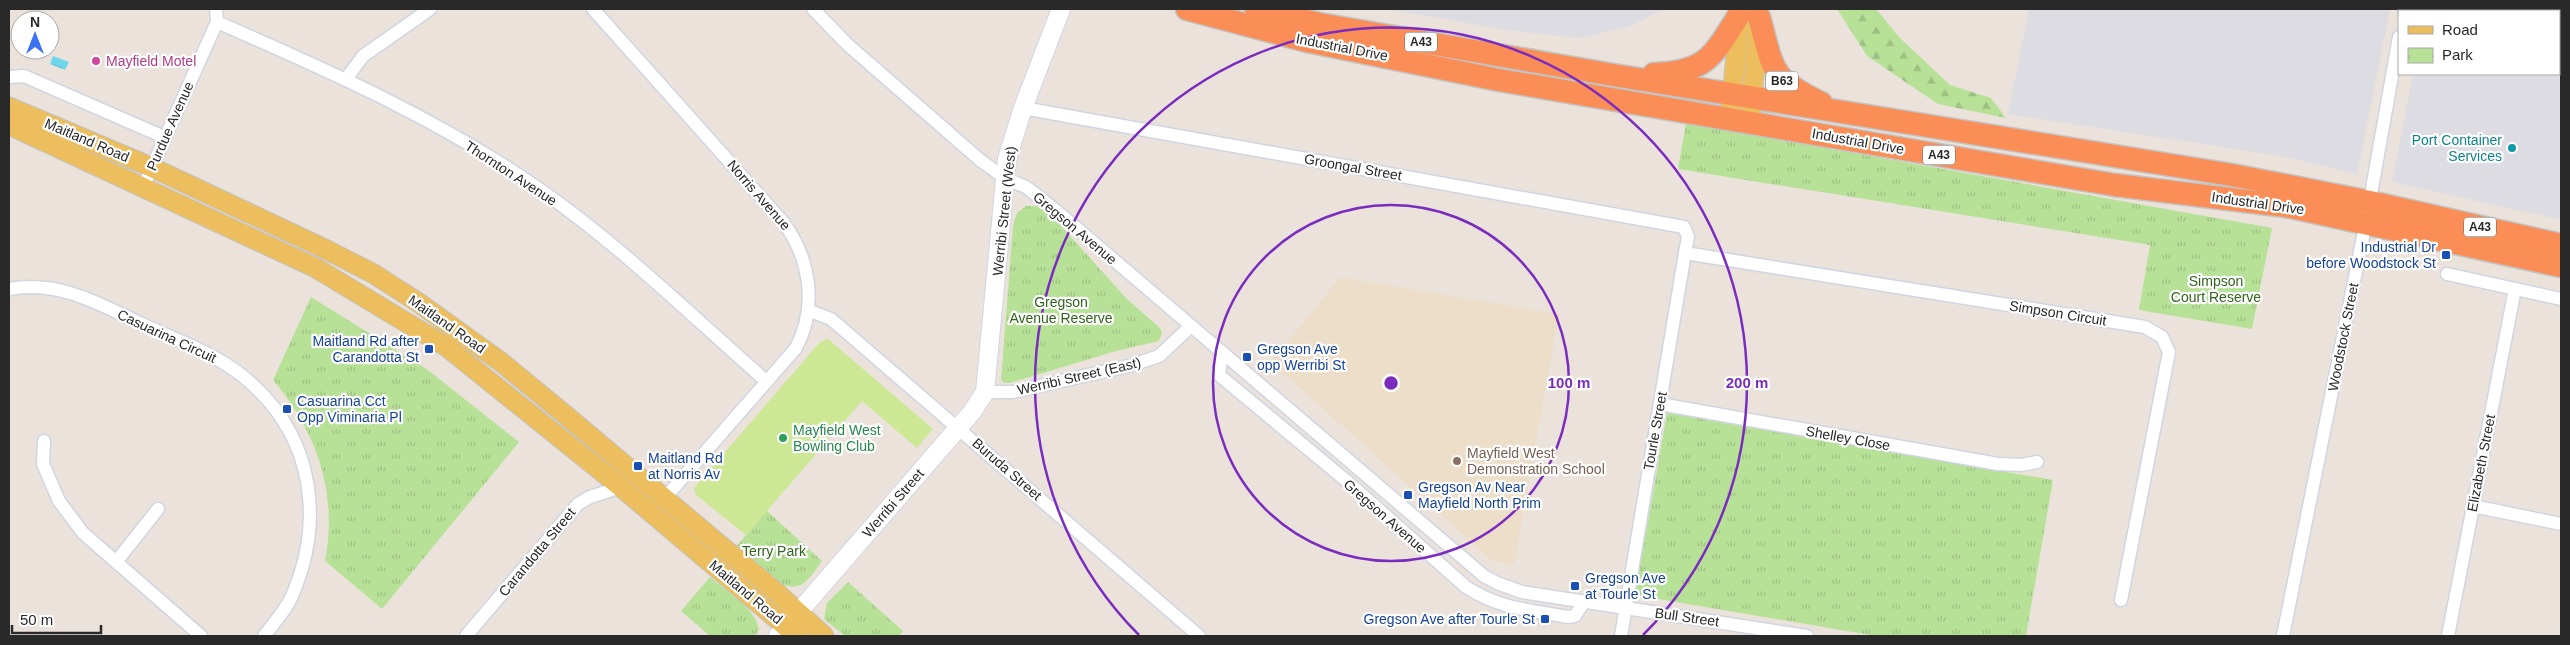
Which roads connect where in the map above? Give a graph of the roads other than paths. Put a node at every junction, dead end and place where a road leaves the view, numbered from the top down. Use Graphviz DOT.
graph roads {
  1 [pos="216,9"];
  2 [pos="430,9"];
  3 [pos="594,9"];
  4 [pos="813,9"];
  5 [pos="1062,9"];
  6 [pos="1067,9"];
  7 [pos="1187,9"];
  8 [pos="1256,9"];
  9 [pos="1749,12"];
  10 [pos="217,22"];
  11 [pos="1051,39"];
  12 [pos="2398,43"];
  13 [pos="1613,75"];
  14 [pos="9,77"];
  15 [pos="346,79"];
  16 [pos="1744,96"];
  17 [pos="9,108"];
  18 [pos="1023,108"];
  19 [pos="1843,112"];
  20 [pos="1740,121"];
  21 [pos="9,125"];
  22 [pos="164,137"];
  23 [pos="151,167"];
  24 [pos="1006,179"];
  25 [pos="143,187"];
  26 [pos="2368,212"];
  27 [pos="1684,227"];
  28 [pos="2561,245"];
  29 [pos="1685,253"];
  30 [pos="2561,266"];
  31 [pos="2447,274"];
  32 [pos="9,289"];
  33 [pos="2515,289"];
  34 [pos="2561,299"];
  35 [pos="810,311"];
  36 [pos="1191,326"];
  37 [pos="1222,353"];
  38 [pos="766,381"];
  39 [pos="986,392"];
  40 [pos="1660,404"];
  41 [pos="959,427"];
  42 [pos="44,441"];
  43 [pos="2037,462"];
  44 [pos="621,487"];
  45 [pos="665,498"];
  46 [pos="2473,506"];
  47 [pos="158,509"];
  48 [pos="2561,524"];
  49 [pos="116,562"];
  50 [pos="2121,600"];
  51 [pos="1584,602"];
  52 [pos="1625,609"];
  53 [pos="790,628"];
  54 [pos="202,636"];
  55 [pos="264,636"];
  56 [pos="468,636"];
  57 [pos="824,636"];
  58 [pos="1199,636"];
  59 [pos="1621,636"];
  60 [pos="1807,636"];
  61 [pos="2283,636"];
  62 [pos="2448,636"];
  1 -- 10 [label="street, Purdue Avenue"];
  2 -- 15 [label="street"];
  3 -- 35 [label="street, Norris Avenue"];
  4 -- 24 [label="street, Gregson Avenue"];
  5 -- 11 [label="main road, Werribi Street (West)"];
  6 -- 11 [label="main road"];
  7 -- 20 [label="highway, Industrial Drive / A43"];
  8 -- 13 [label="highway, Industrial Drive / A43"];
  9 -- 13 [label="highway"];
  9 -- 16 [label="main road"];
  9 -- 19 [label="highway, B63"];
  10 -- 15 [label="street, Thornton Avenue"];
  10 -- 22 [label="street, Purdue Avenue"];
  11 -- 18 [label="main road, Werribi Street (West)"];
  12 -- 26 [label="street, Woodstock Street"];
  13 -- 16 [label="highway, Industrial Drive / A43"];
  14 -- 22 [label="street"];
  15 -- 38 [label="street, Thornton Avenue"];
  16 -- 19 [label="highway, Industrial Drive / A43"];
  16 -- 20 [label="main road"];
  17 -- 23 [label="main road, Maitland Road"];
  18 -- 24 [label="main road, Werribi Street (West)"];
  18 -- 27 [label="street, Groongal Street"];
  19 -- 26 [label="highway, Industrial Drive / A43"];
  20 -- 26 [label="highway, Industrial Drive / A43"];
  21 -- 25 [label="main road, Maitland Road"];
  22 -- 23 [label="street, Purdue Avenue"];
  23 -- 25 [label="street, Purdue Avenue"];
  23 -- 45 [label="main road, Maitland Road"];
  24 -- 36 [label="street, Gregson Avenue"];
  24 -- 39 [label="main road, Werribi Street (West)"];
  25 -- 44 [label="main road, Maitland Road"];
  26 -- 28 [label="highway, Industrial Drive / A43"];
  26 -- 30 [label="highway, Industrial Drive / A43"];
  26 -- 61 [label="street, Woodstock Street"];
  27 -- 29 [label="street, Tourle Street"];
  29 -- 40 [label="street, Tourle Street"];
  29 -- 50 [label="street, Simpson Circuit"];
  31 -- 33 [label="street"];
  32 -- 55 [label="street, Casuarina Circuit"];
  33 -- 34 [label="street"];
  33 -- 46 [label="street, Elizabeth Street"];
  35 -- 38 [label="street, Norris Avenue"];
  35 -- 41 [label="street, Buruda Street"];
  36 -- 37 [label="street, Gregson Avenue"];
  36 -- 39 [label="street, Werribi Street (East)"];
  37 -- 51 [label="street, Gregson Avenue"];
  37 -- 51 [label="street, Gregson Avenue"];
  38 -- 45 [label="street, Norris Avenue"];
  39 -- 41 [label="main road, Werribi Street"];
  40 -- 43 [label="street, Shelley Close"];
  40 -- 52 [label="street, Tourle Street"];
  41 -- 53 [label="main road, Werribi Street"];
  41 -- 58 [label="street, Buruda Street"];
  42 -- 49 [label="street"];
  44 -- 53 [label="main road, Maitland Road"];
  44 -- 56 [label="street, Carandotta Street"];
  45 -- 53 [label="main road, Maitland Road"];
  46 -- 48 [label="street"];
  46 -- 62 [label="street, Elizabeth Street"];
  47 -- 49 [label="street"];
  49 -- 54 [label="street"];
  51 -- 52 [label="street, Gregson Avenue"];
  52 -- 59 [label="street, Tourle Street"];
  52 -- 60 [label="street, Bull Street"];
  53 -- 57 [label="main road, Maitland Road"];
}
